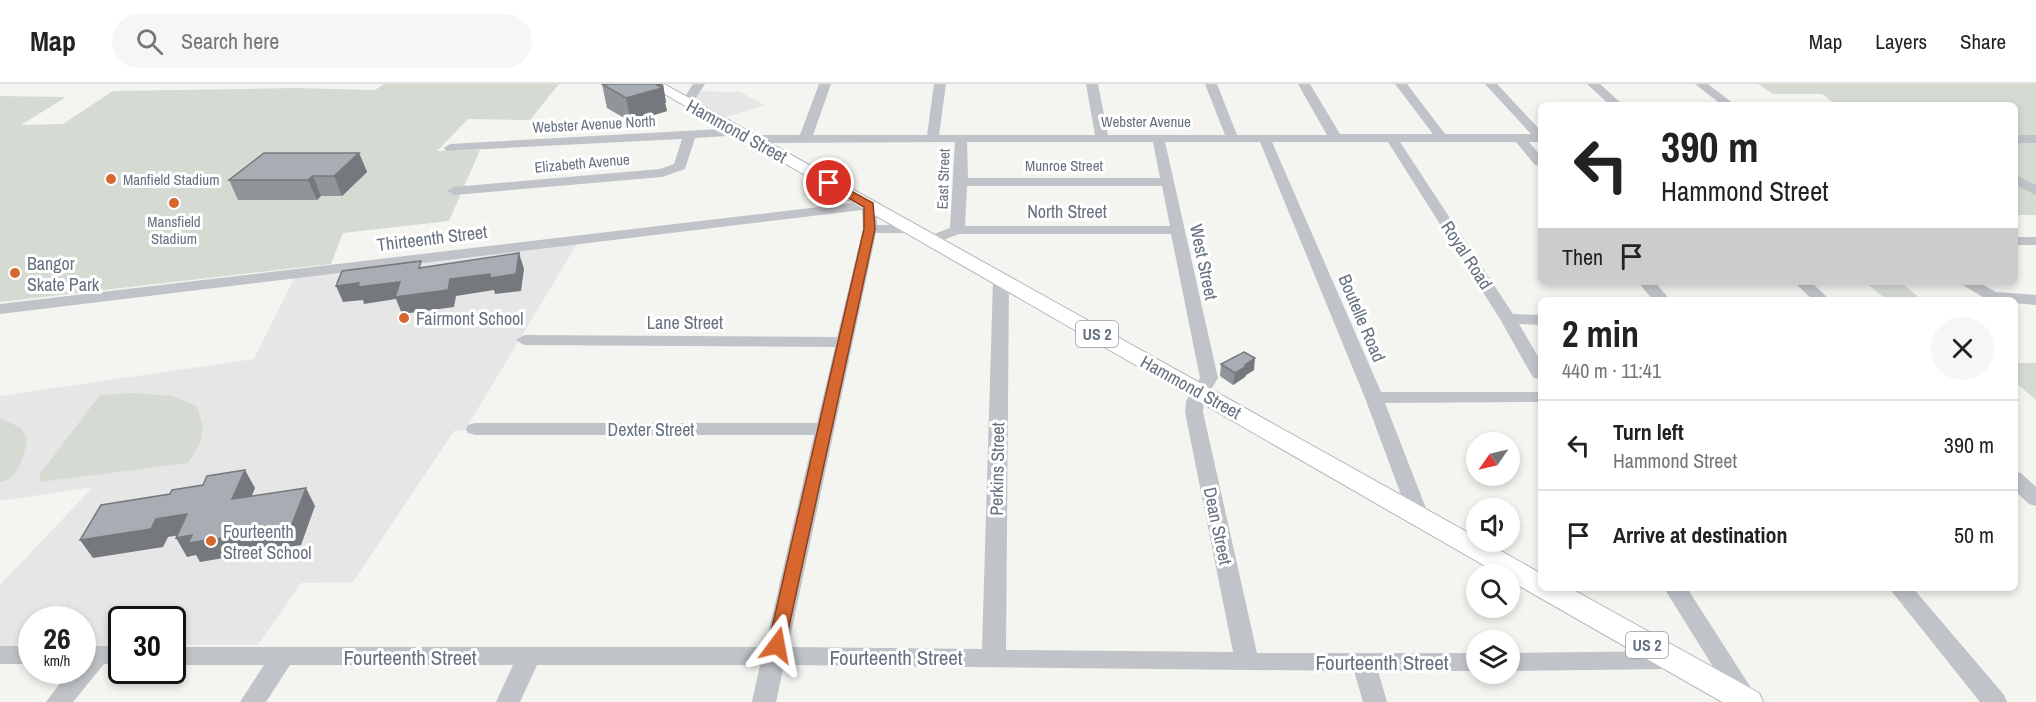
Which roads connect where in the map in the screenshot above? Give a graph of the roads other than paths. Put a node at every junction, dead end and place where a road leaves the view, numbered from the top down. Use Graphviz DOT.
graph roads {
  1 [pos="654,84"];
  2 [pos="699,84"];
  3 [pos="825,84"];
  4 [pos="940,84"];
  5 [pos="1092,84"];
  6 [pos="1211,84"];
  7 [pos="1304,84"];
  8 [pos="1401,84"];
  9 [pos="1491,84"];
  10 [pos="1593,84"];
  11 [pos="1701,84"];
  12 [pos="1614,102"];
  13 [pos="1724,102"];
  14 [pos="687,103"];
  15 [pos="690,135"];
  16 [pos="1538,135"];
  17 [pos="745,136"];
  18 [pos="806,137"];
  19 [pos="933,137"];
  20 [pos="962,137"];
  21 [pos="1102,137"];
  22 [pos="1158,137"];
  23 [pos="1232,137"];
  24 [pos="1264,137"];
  25 [pos="1335,137"];
  26 [pos="1391,137"];
  27 [pos="1441,137"];
  28 [pos="1538,137"];
  29 [pos="1519,138"];
  30 [pos="2018,139"];
  31 [pos="2036,139"];
  32 [pos="450,148"];
  33 [pos="1538,160"];
  34 [pos="2018,180"];
  35 [pos="962,182"];
  36 [pos="1166,182"];
  37 [pos="454,191"];
  38 [pos="2036,191"];
  39 [pos="869,205"];
  40 [pos="870,229"];
  41 [pos="911,229"];
  42 [pos="957,230"];
  43 [pos="1177,230"];
  44 [pos="931,240"];
  45 [pos="2018,241"];
  46 [pos="2036,241"];
  47 [pos="1001,280"];
  48 [pos="1649,285"];
  49 [pos="1805,285"];
  50 [pos="1971,285"];
  51 [pos="1659,297"];
  52 [pos="1819,297"];
  53 [pos="1992,297"];
  54 [pos="2018,299"];
  55 [pos="2036,300"];
  56 [pos="0,309"];
  57 [pos="1508,319"];
  58 [pos="1538,320"];
  59 [pos="524,340"];
  60 [pos="845,342"];
  61 [pos="1538,371"];
  62 [pos="1201,393"];
  63 [pos="1538,397"];
  64 [pos="1374,398"];
  65 [pos="475,429"];
  66 [pos="826,429"];
  67 [pos="2018,482"];
  68 [pos="2036,499"];
  69 [pos="1419,516"];
  70 [pos="1538,584"];
  71 [pos="1551,591"];
  72 [pos="1677,591"];
  73 [pos="1902,591"];
  74 [pos="0,655"];
  75 [pos="18,655"];
  76 [pos="101,655"];
  77 [pos="186,656"];
  78 [pos="529,656"];
  79 [pos="774,656"];
  80 [pos="283,657"];
  81 [pos="994,658"];
  82 [pos="1674,660"];
  83 [pos="1246,662"];
  84 [pos="1466,662"];
  85 [pos="1520,662"];
  86 [pos="1363,663"];
  87 [pos="58,702"];
  88 [pos="252,702"];
  89 [pos="508,702"];
  90 [pos="764,702"];
  91 [pos="1375,702"];
  92 [pos="1748,702"];
  93 [pos="1995,702"];
  1 -- 14 [label="main road, Hammond Street / US 2"];
  2 -- 14 [label="street"];
  3 -- 18 [label="street"];
  4 -- 19 [label="street"];
  5 -- 21 [label="street"];
  6 -- 23 [label="street"];
  7 -- 25 [label="street"];
  8 -- 27 [label="street"];
  9 -- 16 [label="street"];
  10 -- 12 [label="street"];
  11 -- 13 [label="street"];
  14 -- 17 [label="main road, Hammond Street / US 2"];
  15 -- 17 [label="street, Webster Avenue North"];
  15 -- 32 [label="street, Webster Avenue North"];
  15 -- 37 [label="street, Elizabeth Avenue"];
  17 -- 18 [label="street, Webster Avenue"];
  17 -- 39 [label="main road, Hammond Street / US 2"];
  18 -- 19 [label="street, Webster Avenue"];
  19 -- 20 [label="street, Webster Avenue"];
  20 -- 21 [label="street, Webster Avenue"];
  20 -- 35 [label="street, East Street"];
  21 -- 22 [label="street, Webster Avenue"];
  22 -- 23 [label="street, Webster Avenue"];
  22 -- 36 [label="street, West Street"];
  23 -- 24 [label="street, Webster Avenue"];
  24 -- 25 [label="street, Webster Avenue"];
  24 -- 64 [label="street, Boutelle Road"];
  25 -- 26 [label="street, Webster Avenue"];
  26 -- 27 [label="street, Webster Avenue"];
  26 -- 57 [label="street, Royal Road"];
  27 -- 29 [label="street, Webster Avenue"];
  28 -- 29 [label="street, Webster Avenue"];
  29 -- 33 [label="street"];
  30 -- 31 [label="street"];
  34 -- 38 [label="street"];
  35 -- 36 [label="street, Munroe Street"];
  35 -- 42 [label="street, East Street"];
  36 -- 43 [label="street, West Street"];
  39 -- 40 [label="street"];
  39 -- 41 [label="main road, Hammond Street / US 2"];
  39 -- 56 [label="street, Thirteenth Street"];
  40 -- 41 [label="street"];
  40 -- 60 [label="street"];
  41 -- 44 [label="main road, Hammond Street / US 2"];
  42 -- 43 [label="street, North Street"];
  42 -- 44 [label="street, East Street"];
  43 -- 62 [label="street, West Street"];
  44 -- 47 [label="main road, Hammond Street / US 2"];
  45 -- 46 [label="street"];
  47 -- 62 [label="main road, Hammond Street / US 2"];
  47 -- 81 [label="street, Perkins Street"];
  48 -- 51 [label="street"];
  49 -- 52 [label="street"];
  50 -- 53 [label="street"];
  54 -- 55 [label="street"];
  57 -- 58 [label="street"];
  57 -- 61 [label="street, Royal Road"];
  59 -- 60 [label="street, Lane Street"];
  60 -- 66 [label="street"];
  62 -- 69 [label="main road, Hammond Street / US 2"];
  62 -- 83 [label="street, Dean Street"];
  63 -- 64 [label="street"];
  64 -- 69 [label="street, Boutelle Road"];
  65 -- 66 [label="street, Dexter Street"];
  66 -- 79 [label="street"];
  67 -- 68 [label="street"];
  69 -- 70 [label="main road, Hammond Street / US 2"];
  71 -- 82 [label="main road, US 2"];
  72 -- 92 [label="street"];
  73 -- 93 [label="street"];
  74 -- 75 [label="street"];
  76 -- 87 [label="street"];
  77 -- 80 [label="street, Fourteenth Street"];
  78 -- 79 [label="street, Fourteenth Street"];
  78 -- 80 [label="street, Fourteenth Street"];
  78 -- 89 [label="street"];
  79 -- 81 [label="street, Fourteenth Street"];
  79 -- 90 [label="street"];
  80 -- 88 [label="street"];
  81 -- 83 [label="street, Fourteenth Street"];
  82 -- 85 [label="street"];
  82 -- 92 [label="main road, US 2"];
  83 -- 86 [label="street, Fourteenth Street"];
  84 -- 86 [label="street, Fourteenth Street"];
  86 -- 91 [label="street"];
}
